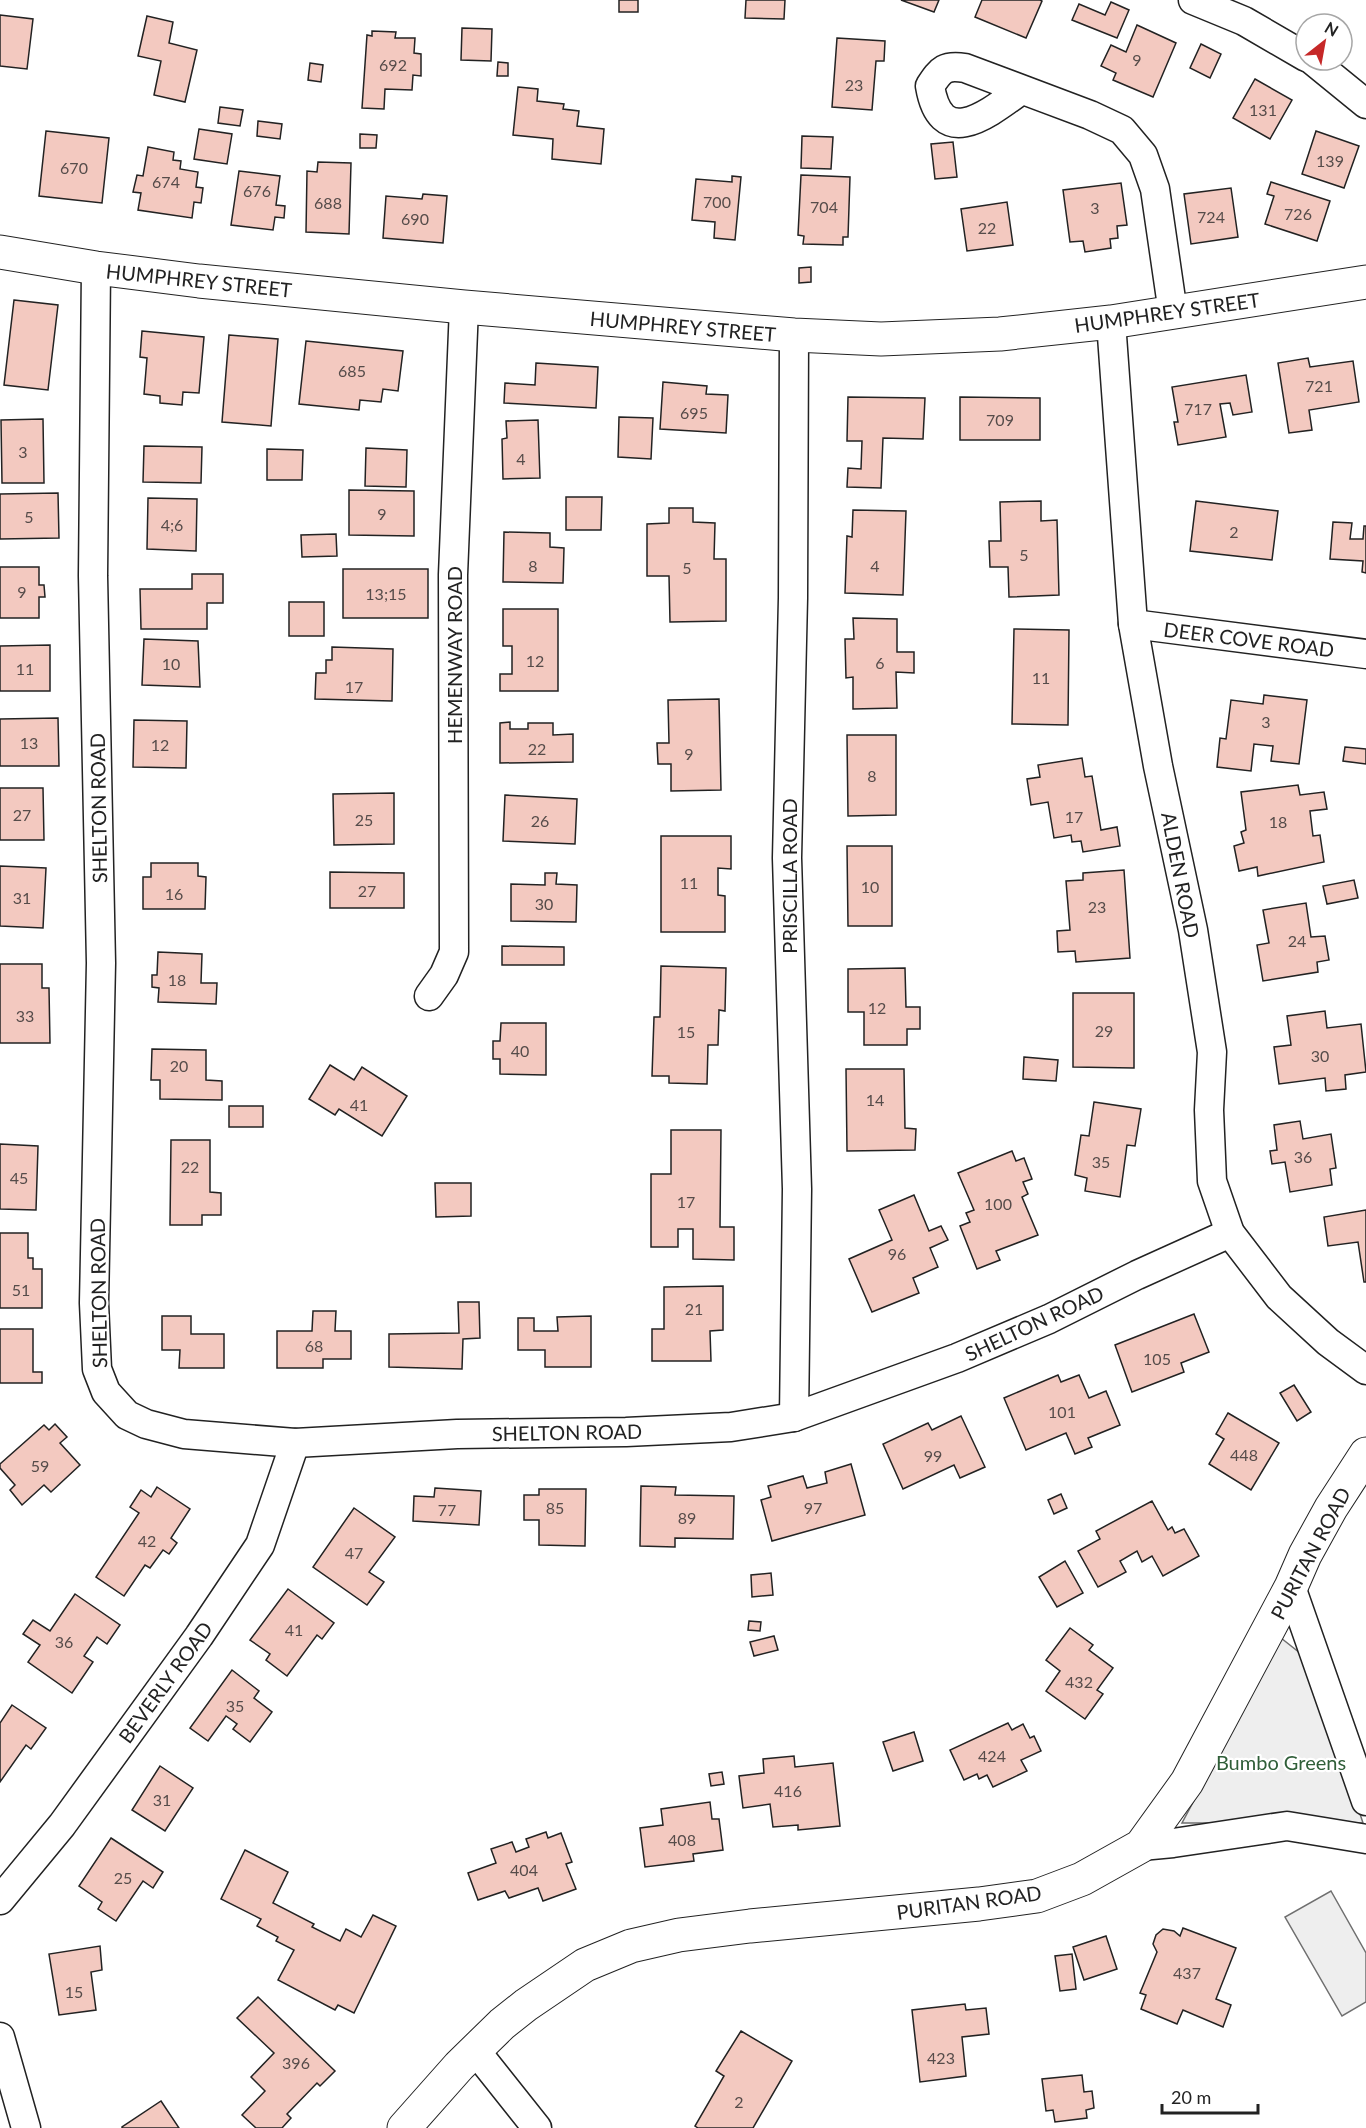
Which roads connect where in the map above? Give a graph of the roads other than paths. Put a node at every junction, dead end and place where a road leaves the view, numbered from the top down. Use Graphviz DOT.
graph roads {
  1 [pos="1193,0"];
  2 [pos="1294,50"];
  3 [pos="1327,72"];
  4 [pos="1021,90"];
  5 [pos="1366,104"];
  6 [pos="0,252"];
  7 [pos="96,268"];
  8 [pos="1366,282"];
  9 [pos="464,308"];
  10 [pos="1173,313"];
  11 [pos="1111,322"];
  12 [pos="794,335"];
  13 [pos="1133,624"];
  14 [pos="1366,654"];
  15 [pos="429,996"];
  16 [pos="1230,1233"];
  17 [pos="1366,1370"];
  18 [pos="794,1417"];
  19 [pos="295,1443"];
  20 [pos="1366,1454"];
  21 [pos="1291,1587"];
  22 [pos="1366,1801"];
  23 [pos="1366,1839"];
  24 [pos="1140,1846"];
  25 [pos="0,1900"];
  26 [pos="0,2037"];
  27 [pos="475,2050"];
  28 [pos="26,2128"];
  29 [pos="404,2128"];
  30 [pos="537,2128"];
  1 -- 2 [label="street"];
  3 -- 5 [label="street"];
  4 -- 10 [label="street"];
  6 -- 7 [label="main road, HUMPHREY STREET"];
  7 -- 9 [label="main road, HUMPHREY STREET"];
  7 -- 19 [label="street, SHELTON ROAD"];
  8 -- 10 [label="main road, HUMPHREY STREET"];
  9 -- 12 [label="main road, HUMPHREY STREET"];
  9 -- 15 [label="street, HEMENWAY ROAD"];
  10 -- 11 [label="main road, HUMPHREY STREET"];
  11 -- 12 [label="main road, HUMPHREY STREET"];
  11 -- 13 [label="street, ALDEN ROAD"];
  12 -- 18 [label="street, PRISCILLA ROAD"];
  13 -- 14 [label="street, DEER COVE ROAD"];
  13 -- 16 [label="street, ALDEN ROAD"];
  16 -- 17 [label="street, ALDEN ROAD"];
  16 -- 18 [label="street, SHELTON ROAD"];
  18 -- 19 [label="street, SHELTON ROAD"];
  19 -- 25 [label="street, BEVERLY ROAD"];
  20 -- 21 [label="main road, PURITAN ROAD"];
  21 -- 22 [label="street"];
  21 -- 24 [label="main road, PURITAN ROAD"];
  23 -- 24 [label="street"];
  24 -- 27 [label="main road, PURITAN ROAD"];
  26 -- 28 [label="street"];
  27 -- 29 [label="main road, PURITAN ROAD"];
  27 -- 30 [label="street"];
}
